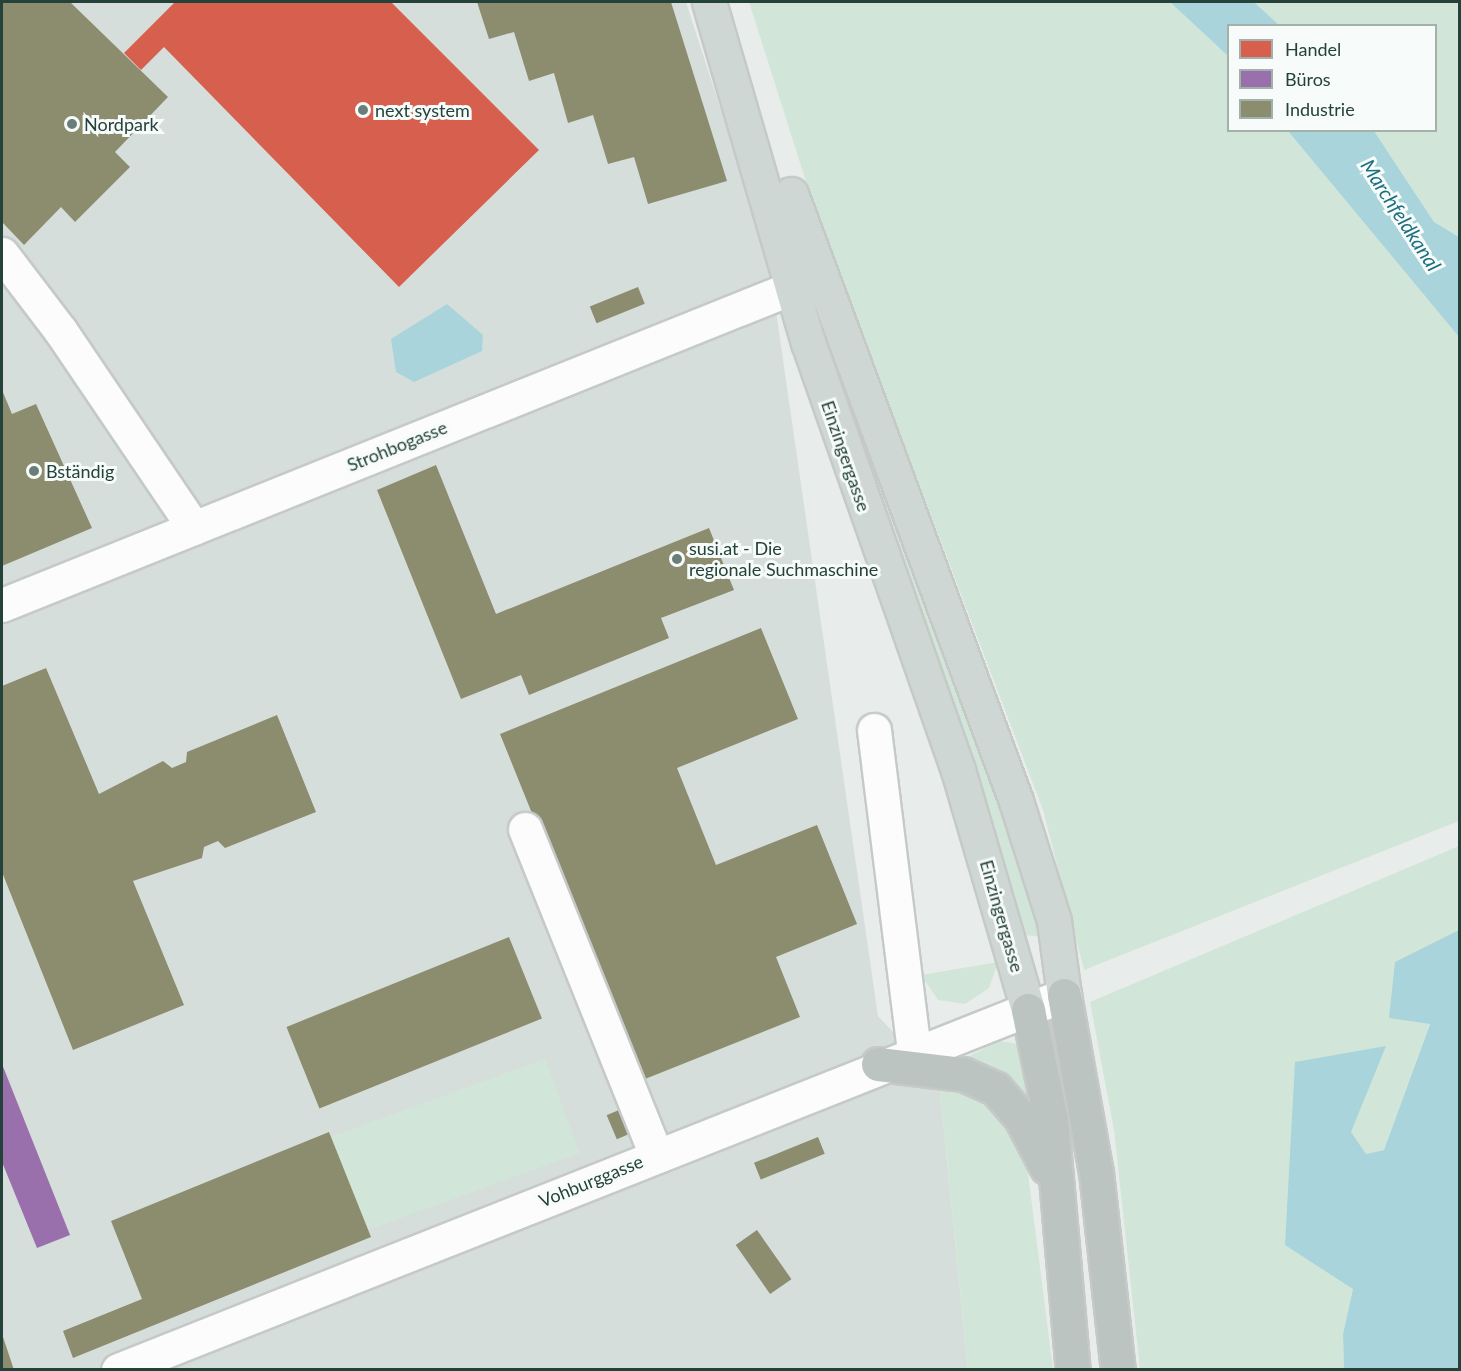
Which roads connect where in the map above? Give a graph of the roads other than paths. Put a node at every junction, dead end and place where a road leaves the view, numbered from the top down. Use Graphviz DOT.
graph roads {
  1 [pos="709,2"];
  2 [pos="730,2"];
  3 [pos="2,254"];
  4 [pos="794,287"];
  5 [pos="194,528"];
  6 [pos="2,605"];
  7 [pos="874,730"];
  8 [pos="525,829"];
  9 [pos="1064,994"];
  10 [pos="1028,1010"];
  11 [pos="914,1051"];
  12 [pos="878,1064"];
  13 [pos="656,1155"];
  14 [pos="1052,1181"];
  15 [pos="118,1370"];
  16 [pos="1073,1370"];
  17 [pos="1118,1370"];
  1 -- 4 [label="main road, Einzingergasse"];
  2 -- 9 [label="main road, Einzingergasse"];
  3 -- 5 [label="street"];
  4 -- 5 [label="street, Strohbogasse"];
  4 -- 10 [label="main road, Einzingergasse"];
  5 -- 6 [label="street, Strohbogasse"];
  7 -- 11 [label="street"];
  8 -- 13 [label="street"];
  9 -- 10 [label="street, Vohburggasse"];
  9 -- 17 [label="highway"];
  10 -- 11 [label="street, Vohburggasse"];
  10 -- 14 [label="highway"];
  11 -- 12 [label="street, Vohburggasse"];
  12 -- 13 [label="street, Vohburggasse"];
  12 -- 14 [label="highway"];
  13 -- 15 [label="street, Vohburggasse"];
  14 -- 16 [label="highway"];
}
